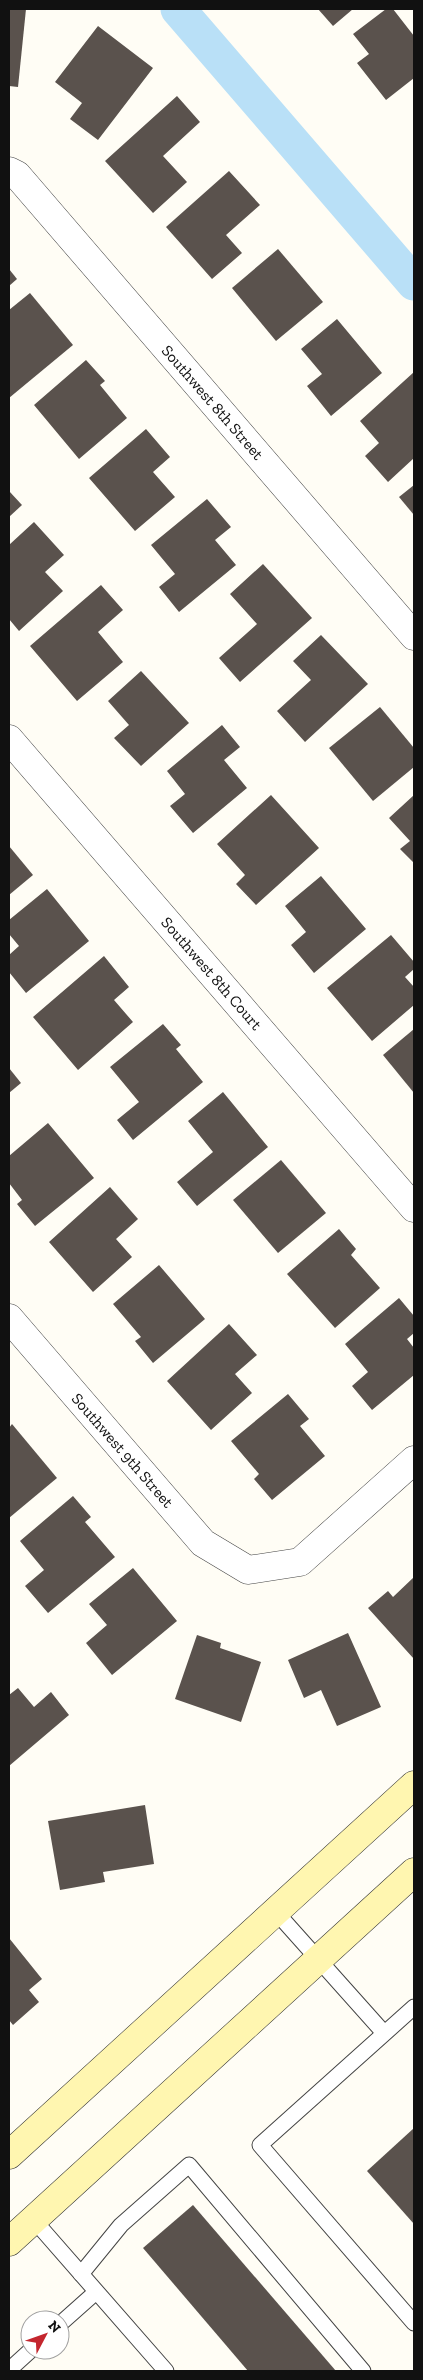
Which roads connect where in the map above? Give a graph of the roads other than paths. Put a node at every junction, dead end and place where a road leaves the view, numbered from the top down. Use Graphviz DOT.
graph roads {
  1 [pos="9,171"];
  2 [pos="414,636"];
  3 [pos="9,738"];
  4 [pos="414,1208"];
  5 [pos="12,1329"];
  6 [pos="414,1460"];
  7 [pos="414,1785"];
  8 [pos="414,1872"];
  9 [pos="276,1912"];
  10 [pos="319,1960"];
  11 [pos="414,2007"];
  12 [pos="384,2033"];
  13 [pos="9,2155"];
  14 [pos="34,2219"];
  15 [pos="9,2242"];
  16 [pos="81,2274"];
  17 [pos="96,2292"];
  18 [pos="70,2315"];
  19 [pos="414,2324"];
  20 [pos="20,2360"];
  21 [pos="9,2370"];
  22 [pos="166,2371"];
  23 [pos="363,2371"];
  1 -- 2 [label="street, Southwest 8th Street"];
  3 -- 4 [label="street, Southwest 8th Court"];
  5 -- 6 [label="street, Southwest 9th Street"];
  7 -- 9 [label="street"];
  8 -- 10 [label="street"];
  9 -- 10 [label="lane"];
  9 -- 13 [label="street"];
  10 -- 12 [label="lane"];
  10 -- 14 [label="street"];
  11 -- 12 [label="lane"];
  12 -- 19 [label="lane"];
  14 -- 15 [label="street"];
  14 -- 16 [label="lane"];
  16 -- 17 [label="lane"];
  16 -- 23 [label="lane"];
  17 -- 18 [label="lane"];
  17 -- 22 [label="lane"];
  20 -- 21 [label="lane"];
}
